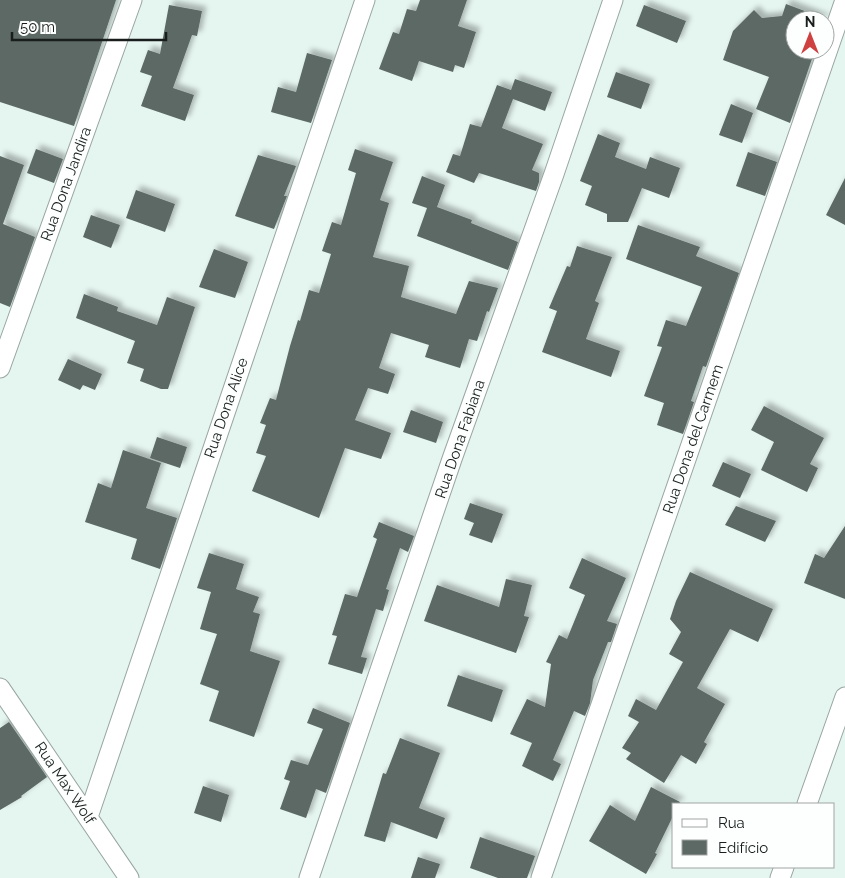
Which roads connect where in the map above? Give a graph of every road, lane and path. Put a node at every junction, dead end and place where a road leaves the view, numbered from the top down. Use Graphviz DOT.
graph roads {
  1 [pos="132,0"];
  2 [pos="365,0"];
  3 [pos="612,0"];
  4 [pos="845,0"];
  5 [pos="0,368"];
  6 [pos="0,688"];
  7 [pos="845,697"];
  8 [pos="807,803"];
  9 [pos="88,817"];
  10 [pos="129,878"];
  11 [pos="309,878"];
  12 [pos="541,878"];
  1 -- 5 [label="street, Rua Dona Jandira"];
  2 -- 9 [label="street, Rua Dona Alice"];
  3 -- 11 [label="street, Rua Dona Fabiana"];
  4 -- 12 [label="street, Rua Dona del Carmem"];
  6 -- 9 [label="street, Rua Max Wolf"];
  7 -- 8 [label="street"];
  9 -- 10 [label="street, Rua Max Wolf"];
}
